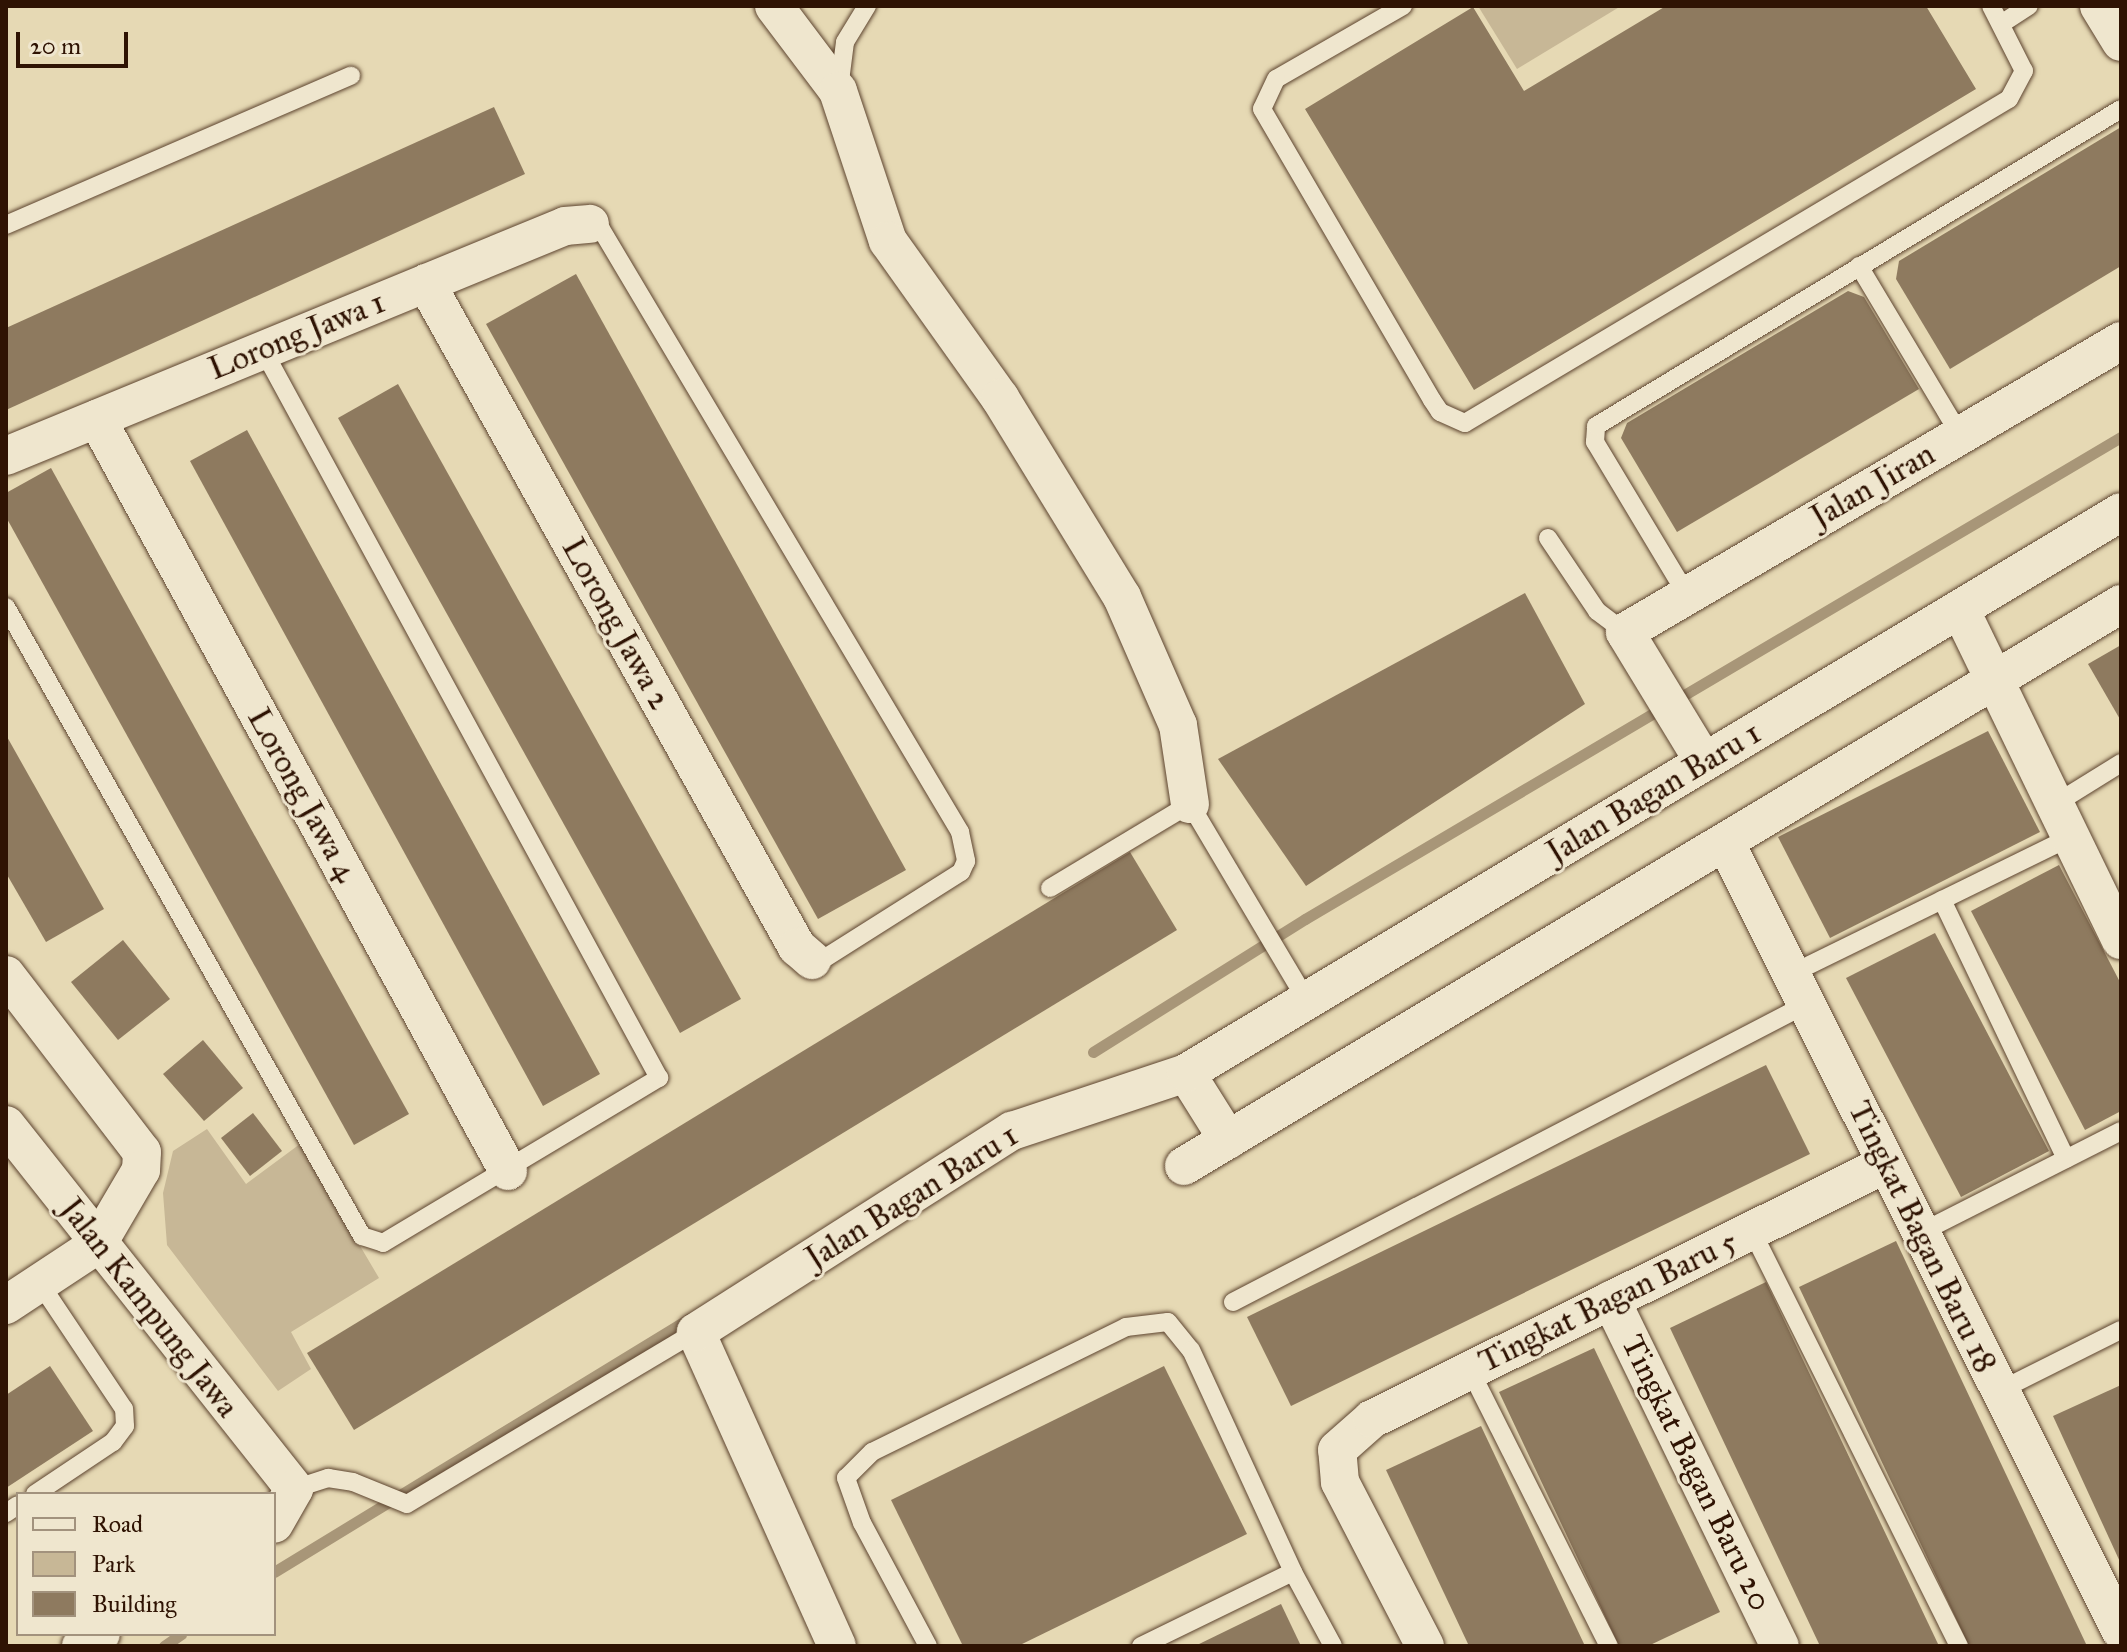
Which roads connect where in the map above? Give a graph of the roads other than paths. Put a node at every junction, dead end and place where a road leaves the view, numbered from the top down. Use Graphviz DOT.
graph roads {
  1 [pos="774,6"];
  2 [pos="867,6"];
  3 [pos="1403,6"];
  4 [pos="1991,6"];
  5 [pos="2029,6"];
  6 [pos="2099,6"];
  7 [pos="2001,24"];
  8 [pos="800,40"];
  9 [pos="845,42"];
  10 [pos="2121,42"];
  11 [pos="351,76"];
  12 [pos="838,91"];
  13 [pos="2121,109"];
  14 [pos="590,224"];
  15 [pos="6,225"];
  16 [pos="1859,266"];
  17 [pos="426,283"];
  18 [pos="2121,341"];
  19 [pos="263,350"];
  20 [pos="97,419"];
  21 [pos="1960,435"];
  22 [pos="6,456"];
  23 [pos="2121,512"];
  24 [pos="1548,538"];
  25 [pos="1687,595"];
  26 [pos="2121,604"];
  27 [pos="6,607"];
  28 [pos="1960,609"];
  29 [pos="1625,632"];
  30 [pos="1995,680"];
  31 [pos="1704,762"];
  32 [pos="2121,763"];
  33 [pos="1190,804"];
  34 [pos="2063,821"];
  35 [pos="1725,842"];
  36 [pos="1050,888"];
  37 [pos="1942,900"];
  38 [pos="2118,927"];
  39 [pos="812,960"];
  40 [pos="6,975"];
  41 [pos="1800,988"];
  42 [pos="1307,1001"];
  43 [pos="1186,1073"];
  44 [pos="6,1125"];
  45 [pos="2121,1131"];
  46 [pos="1228,1140"];
  47 [pos="2066,1159"];
  48 [pos="1886,1164"];
  49 [pos="1184,1166"];
  50 [pos="508,1171"];
  51 [pos="1752,1231"];
  52 [pos="1920,1233"];
  53 [pos="97,1245"];
  54 [pos="39,1282"];
  55 [pos="1611,1300"];
  56 [pos="1233,1302"];
  57 [pos="6,1305"];
  58 [pos="2121,1330"];
  59 [pos="696,1332"];
  60 [pos="1470,1370"];
  61 [pos="1999,1391"];
  62 [pos="294,1489"];
  63 [pos="38,1492"];
  64 [pos="276,1520"];
  65 [pos="1293,1572"];
  66 [pos="2121,1631"];
  67 [pos="837,1646"];
  68 [pos="928,1646"];
  69 [pos="1141,1646"];
  70 [pos="1333,1646"];
  71 [pos="1425,1646"];
  72 [pos="1609,1646"];
  73 [pos="1780,1646"];
  74 [pos="1959,1646"];
  1 -- 8 [label="street"];
  2 -- 9 [label="lane"];
  3 -- 7 [label="lane"];
  4 -- 7 [label="lane"];
  5 -- 7 [label="lane"];
  6 -- 10 [label="street"];
  8 -- 9 [label="lane"];
  8 -- 12 [label="street"];
  9 -- 12 [label="lane"];
  11 -- 15 [label="lane"];
  12 -- 33 [label="street"];
  13 -- 16 [label="lane"];
  14 -- 17 [label="street, Lorong Jawa 1"];
  14 -- 39 [label="lane"];
  16 -- 21 [label="lane"];
  16 -- 25 [label="lane"];
  17 -- 19 [label="street, Lorong Jawa 1"];
  17 -- 39 [label="street, Lorong Jawa 2"];
  18 -- 21 [label="street, Jalan Jiran"];
  19 -- 20 [label="street, Lorong Jawa 1"];
  19 -- 50 [label="lane"];
  20 -- 22 [label="street, Lorong Jawa 1"];
  20 -- 50 [label="street, Lorong Jawa 4"];
  21 -- 25 [label="street, Jalan Jiran"];
  23 -- 28 [label="street, Jalan Bagan Baru 1"];
  24 -- 29 [label="lane"];
  25 -- 29 [label="street, Jalan Jiran"];
  26 -- 30 [label="street"];
  27 -- 50 [label="lane"];
  28 -- 30 [label="street"];
  28 -- 31 [label="street, Jalan Bagan Baru 1"];
  29 -- 31 [label="street"];
  30 -- 34 [label="street"];
  30 -- 35 [label="street"];
  31 -- 42 [label="street, Jalan Bagan Baru 1"];
  32 -- 34 [label="lane"];
  33 -- 36 [label="lane"];
  33 -- 42 [label="lane"];
  34 -- 37 [label="lane"];
  34 -- 38 [label="street"];
  35 -- 41 [label="street, Tingkat Bagan Baru 18"];
  35 -- 46 [label="street"];
  37 -- 41 [label="lane"];
  37 -- 47 [label="lane"];
  40 -- 53 [label="street"];
  41 -- 48 [label="street, Tingkat Bagan Baru 18"];
  41 -- 56 [label="lane"];
  42 -- 43 [label="street, Jalan Bagan Baru 1"];
  43 -- 46 [label="street"];
  43 -- 59 [label="street, Jalan Bagan Baru 1"];
  44 -- 53 [label="street, Jalan Kampung Jawa"];
  45 -- 47 [label="lane"];
  46 -- 49 [label="street"];
  47 -- 52 [label="lane"];
  48 -- 51 [label="street, Tingkat Bagan Baru 5"];
  48 -- 52 [label="street, Tingkat Bagan Baru 18"];
  51 -- 55 [label="street, Tingkat Bagan Baru 5"];
  51 -- 74 [label="lane"];
  52 -- 61 [label="street, Tingkat Bagan Baru 18"];
  53 -- 54 [label="street"];
  53 -- 62 [label="street, Jalan Kampung Jawa"];
  54 -- 57 [label="street"];
  54 -- 63 [label="lane"];
  55 -- 60 [label="street, Tingkat Bagan Baru 5"];
  55 -- 73 [label="street, Tingkat Bagan Baru 20"];
  58 -- 61 [label="lane"];
  59 -- 62 [label="lane"];
  59 -- 67 [label="street"];
  60 -- 71 [label="street, Tingkat Bagan Baru 5"];
  60 -- 72 [label="lane"];
  61 -- 66 [label="street, Tingkat Bagan Baru 18"];
  62 -- 64 [label="street"];
  65 -- 68 [label="lane"];
  65 -- 69 [label="lane"];
  65 -- 70 [label="lane"];
}
